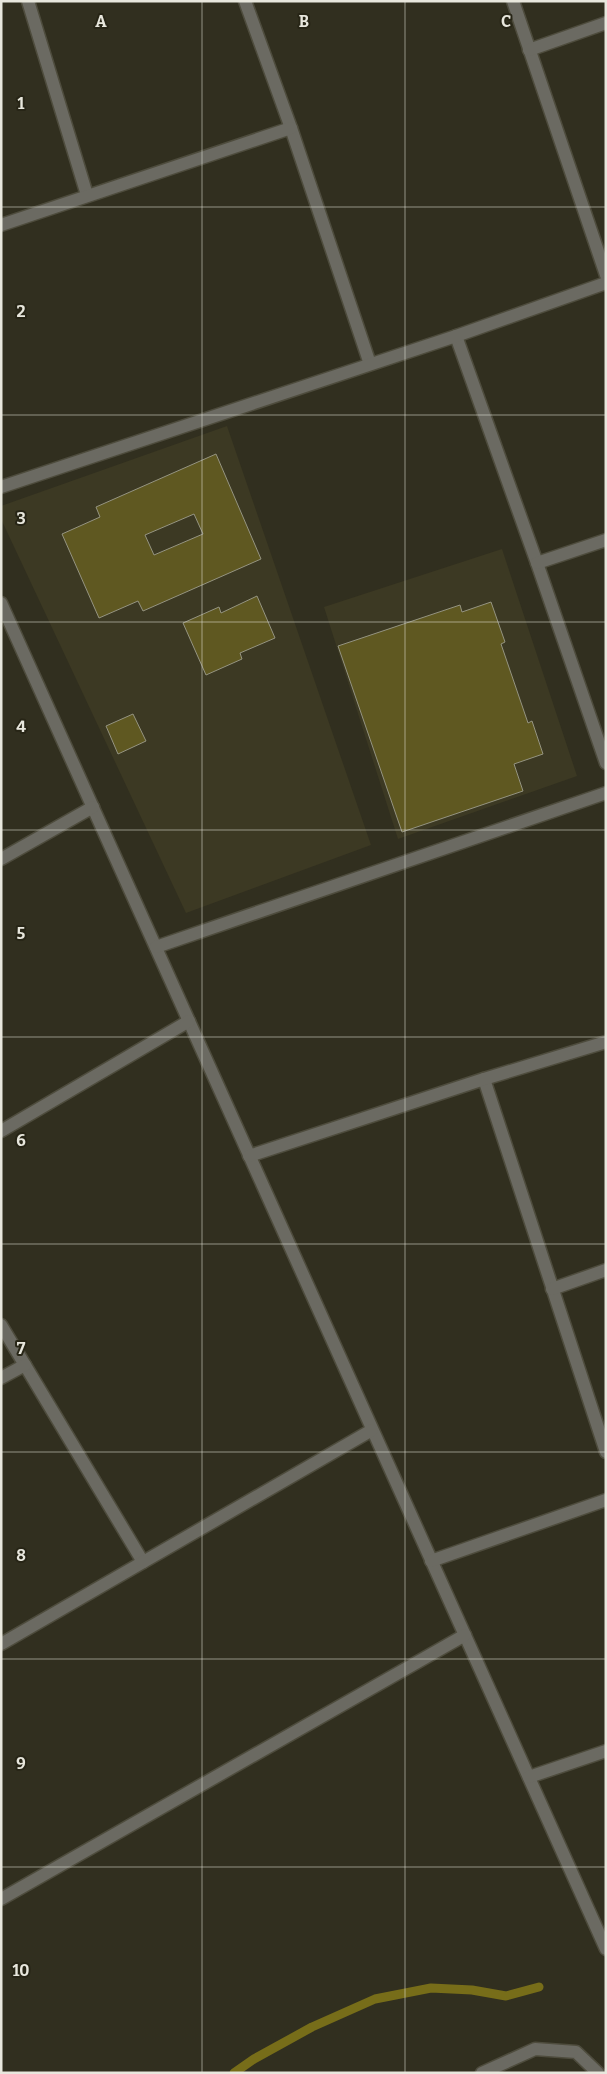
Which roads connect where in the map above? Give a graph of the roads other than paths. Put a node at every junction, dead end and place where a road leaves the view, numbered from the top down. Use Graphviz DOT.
graph roads {
  1 [pos="28,1"];
  2 [pos="245,1"];
  3 [pos="513,1"];
  4 [pos="606,23"];
  5 [pos="529,50"];
  6 [pos="291,128"];
  7 [pos="87,196"];
  8 [pos="1,225"];
  9 [pos="606,275"];
  10 [pos="606,283"];
  11 [pos="456,336"];
  12 [pos="370,364"];
  13 [pos="1,486"];
  14 [pos="606,540"];
  15 [pos="537,563"];
  16 [pos="1,603"];
  17 [pos="606,763"];
  18 [pos="606,792"];
  19 [pos="93,806"];
  20 [pos="1,859"];
  21 [pos="156,947"];
  22 [pos="189,1021"];
  23 [pos="606,1042"];
  24 [pos="484,1079"];
  25 [pos="1,1131"];
  26 [pos="250,1156"];
  27 [pos="606,1270"];
  28 [pos="552,1289"];
  29 [pos="1,1325"];
  30 [pos="25,1365"];
  31 [pos="1,1378"];
  32 [pos="372,1430"];
  33 [pos="606,1452"];
  34 [pos="606,1500"];
  35 [pos="431,1561"];
  36 [pos="143,1562"];
  37 [pos="465,1635"];
  38 [pos="1,1644"];
  39 [pos="606,1751"];
  40 [pos="528,1777"];
  41 [pos="1,1899"];
  42 [pos="606,1949"];
  43 [pos="482,2073"];
  44 [pos="598,2073"];
  1 -- 7 [label="street"];
  2 -- 6 [label="street"];
  3 -- 5 [label="street"];
  4 -- 5 [label="street"];
  5 -- 9 [label="street"];
  6 -- 7 [label="street"];
  6 -- 12 [label="street"];
  7 -- 8 [label="street"];
  10 -- 11 [label="street"];
  11 -- 12 [label="street"];
  11 -- 15 [label="street"];
  12 -- 13 [label="street"];
  14 -- 15 [label="street"];
  15 -- 17 [label="street"];
  16 -- 19 [label="street"];
  18 -- 21 [label="street"];
  19 -- 20 [label="street"];
  19 -- 21 [label="street"];
  21 -- 22 [label="street"];
  22 -- 25 [label="street"];
  22 -- 26 [label="street"];
  23 -- 24 [label="street"];
  24 -- 26 [label="street"];
  24 -- 28 [label="street"];
  26 -- 32 [label="street"];
  27 -- 28 [label="street"];
  28 -- 33 [label="street"];
  29 -- 30 [label="street"];
  30 -- 31 [label="street"];
  30 -- 36 [label="street"];
  32 -- 35 [label="street"];
  32 -- 36 [label="street"];
  34 -- 35 [label="street"];
  35 -- 37 [label="street"];
  36 -- 38 [label="street"];
  37 -- 40 [label="street"];
  37 -- 41 [label="street"];
  39 -- 40 [label="street"];
  40 -- 42 [label="street"];
  43 -- 44 [label="street"];
}
